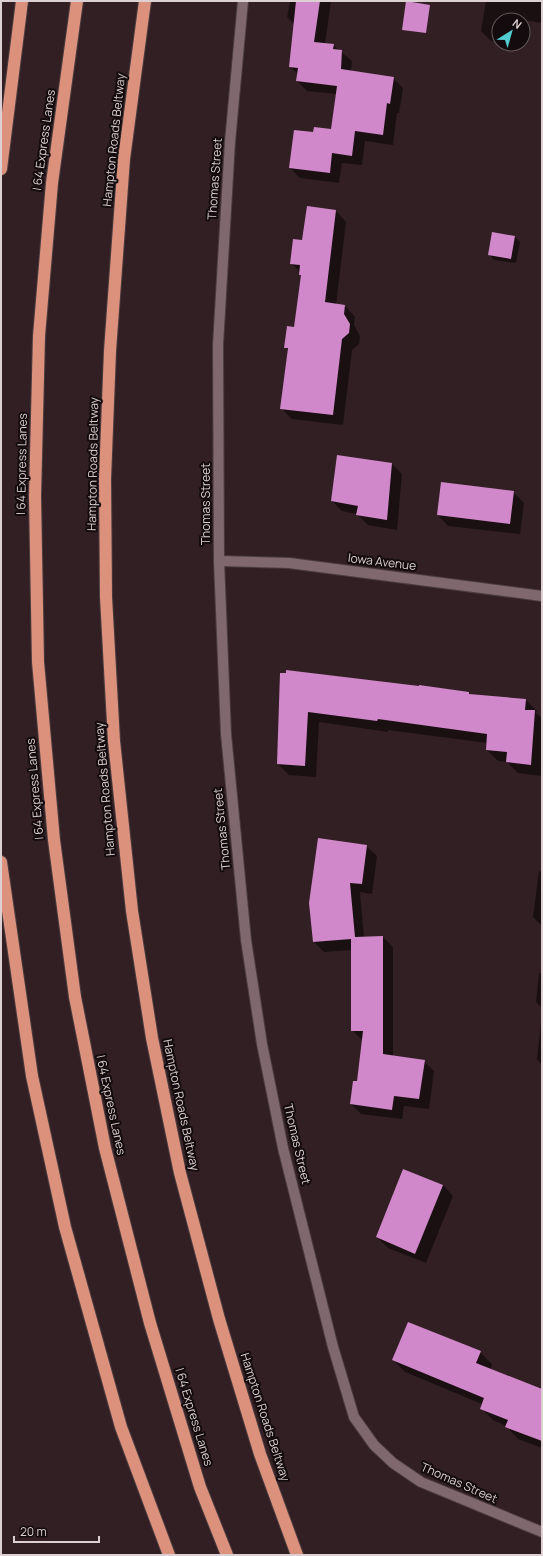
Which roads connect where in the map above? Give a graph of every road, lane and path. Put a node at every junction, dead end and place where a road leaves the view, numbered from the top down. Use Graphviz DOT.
graph roads {
  1 [pos="22,1"];
  2 [pos="77,1"];
  3 [pos="145,1"];
  4 [pos="243,1"];
  5 [pos="1,169"];
  6 [pos="219,560"];
  7 [pos="542,596"];
  8 [pos="1,862"];
  9 [pos="542,1532"];
  10 [pos="169,1555"];
  11 [pos="227,1555"];
  12 [pos="297,1555"];
  1 -- 5 [label="highway"];
  2 -- 11 [label="highway, I 64 Express Lanes"];
  3 -- 12 [label="highway, Hampton Roads Beltway"];
  4 -- 6 [label="street, Thomas Street"];
  6 -- 7 [label="street, Iowa Avenue"];
  6 -- 9 [label="street, Thomas Street"];
  8 -- 10 [label="highway"];
}
